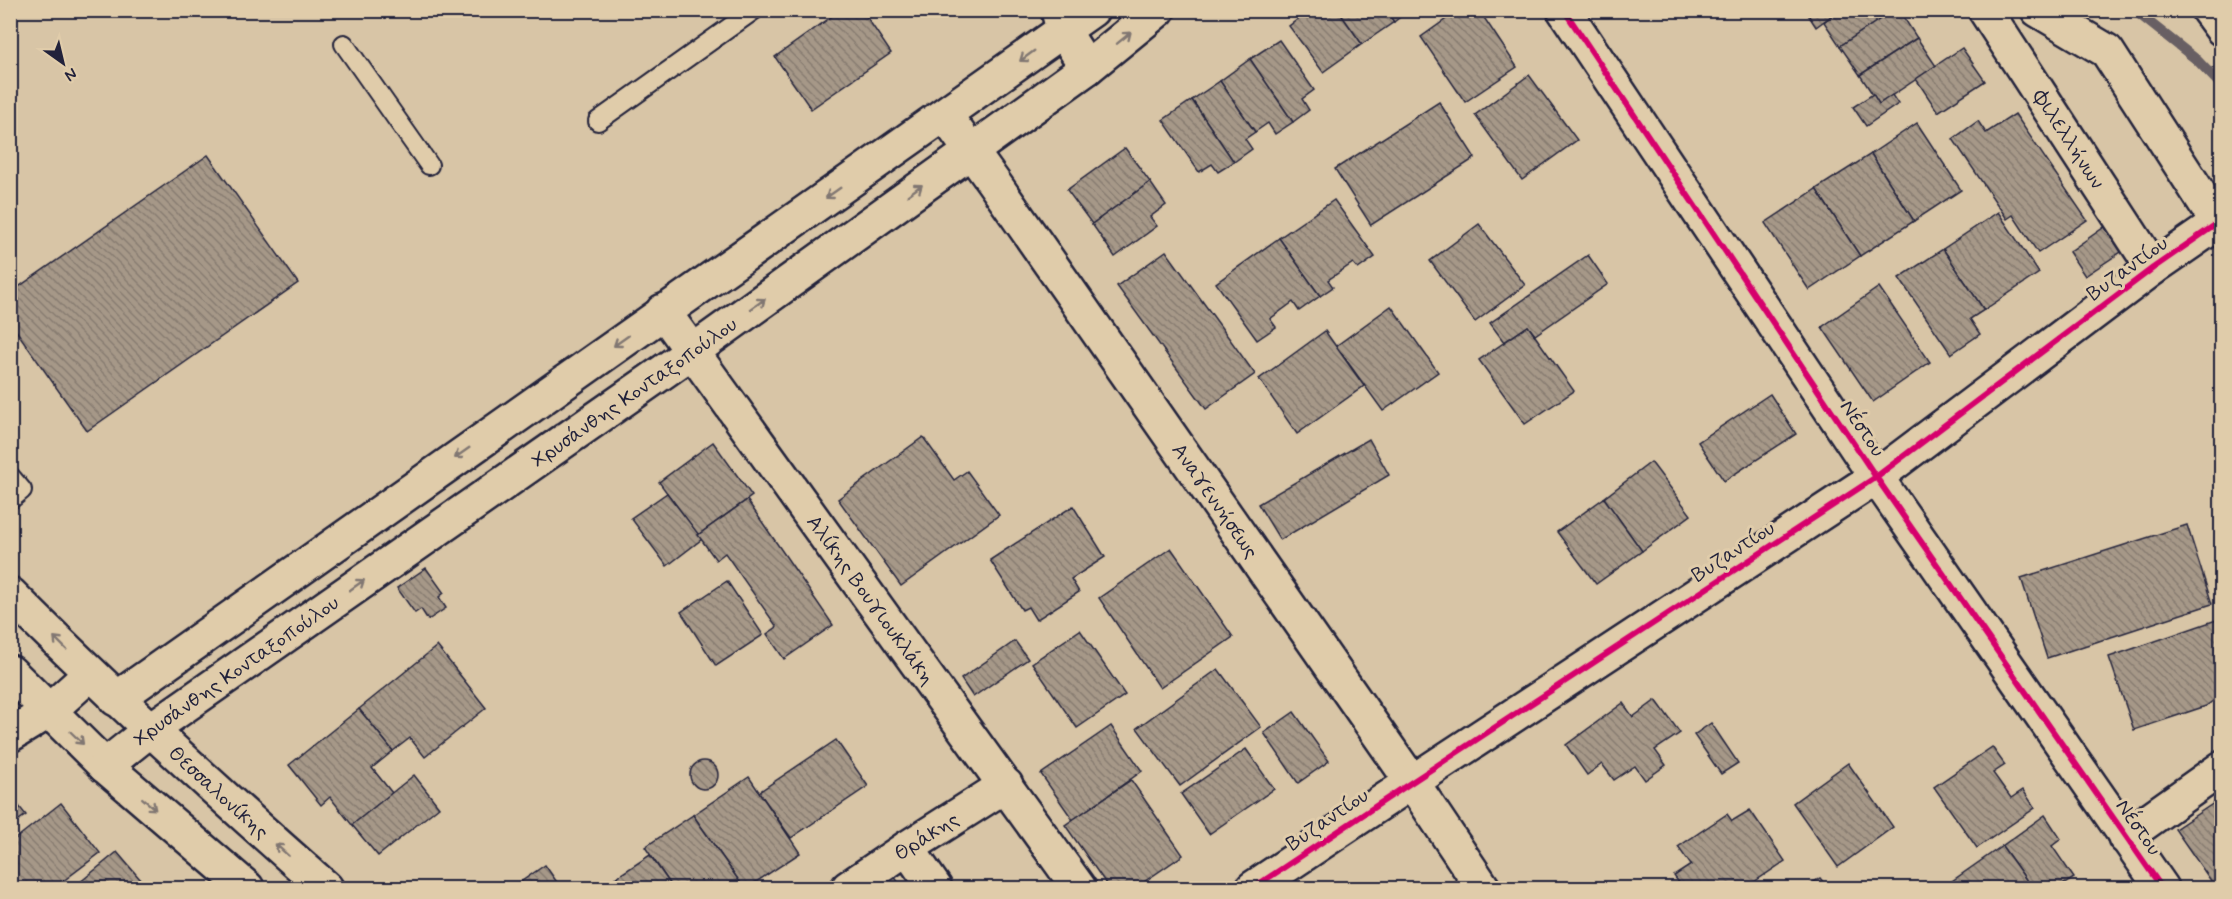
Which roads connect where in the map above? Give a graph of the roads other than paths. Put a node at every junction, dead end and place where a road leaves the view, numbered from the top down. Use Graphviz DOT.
graph roads {
  1 [pos="753,10"];
  2 [pos="1092,10"];
  3 [pos="1158,10"];
  4 [pos="1564,10"];
  5 [pos="1985,10"];
  6 [pos="2038,10"];
  7 [pos="2208,10"];
  8 [pos="1061,20"];
  9 [pos="2222,29"];
  10 [pos="344,44"];
  11 [pos="1087,68"];
  12 [pos="945,115"];
  13 [pos="598,121"];
  14 [pos="969,150"];
  15 [pos="429,165"];
  16 [pos="2220,226"];
  17 [pos="2153,268"];
  18 [pos="663,311"];
  19 [pos="693,351"];
  20 [pos="10,476"];
  21 [pos="1876,477"];
  22 [pos="10,500"];
  23 [pos="10,594"];
  24 [pos="10,672"];
  25 [pos="90,674"];
  26 [pos="116,699"];
  27 [pos="49,711"];
  28 [pos="150,730"];
  29 [pos="10,735"];
  30 [pos="105,766"];
  31 [pos="2222,768"];
  32 [pos="1412,782"];
  33 [pos="1006,785"];
  34 [pos="2126,837"];
  35 [pos="907,848"];
  36 [pos="2160,887"];
  37 [pos="247,888"];
  38 [pos="326,888"];
  39 [pos="848,888"];
  40 [pos="935,888"];
  41 [pos="1079,888"];
  42 [pos="1253,888"];
  43 [pos="1483,888"];
  1 -- 13 [label="lane"];
  2 -- 8 [label="street"];
  11 -- 3 [label="street, Χρυσάνθης Κονταξοπούλου, one-way"];
  4 -- 21 [label="street, Νέστου"];
  5 -- 17 [label="street, Φιλελλήνων"];
  6 -- 16 [label="street"];
  7 -- 9 [label="street"];
  8 -- 11 [label="street"];
  8 -- 12 [label="street, one-way"];
  10 -- 15 [label="lane"];
  11 -- 14 [label="street, Χρυσάνθης Κονταξοπούλου"];
  12 -- 14 [label="street, Αναγεννήσεως"];
  12 -- 18 [label="street, one-way"];
  19 -- 14 [label="street, Χρυσάνθης Κονταξοπούλου, one-way"];
  14 -- 32 [label="street, Αναγεννήσεως"];
  16 -- 17 [label="street, Βυζαντίου"];
  17 -- 21 [label="street, Βυζαντίου"];
  18 -- 19 [label="street, Αλίκης Βουγιουκλάκη"];
  18 -- 26 [label="street, one-way"];
  28 -- 19 [label="street, Χρυσάνθης Κονταξοπούλου, one-way"];
  19 -- 33 [label="street, Αλίκης Βουγιουκλάκη"];
  20 -- 22 [label="lane"];
  21 -- 32 [label="street, Βυζαντίου"];
  21 -- 34 [label="street, Νέστου"];
  25 -- 23 [label="street, Θεσσαλονίκης, one-way"];
  24 -- 27 [label="street"];
  25 -- 26 [label="street, Θεσσαλονίκης"];
  25 -- 27 [label="street"];
  26 -- 28 [label="street, Θεσσαλονίκης"];
  27 -- 29 [label="street"];
  27 -- 30 [label="street, one-way"];
  28 -- 30 [label="street, Χρυσάνθης Κονταξοπούλου"];
  38 -- 28 [label="street, Θεσσαλονίκης, one-way"];
  30 -- 37 [label="street, one-way"];
  31 -- 34 [label="street"];
  32 -- 42 [label="street, Βυζαντίου"];
  32 -- 43 [label="street, Αναγεννήσεως"];
  33 -- 35 [label="street, Θράκης"];
  33 -- 41 [label="street, Αλίκης Βουγιουκλάκη"];
  34 -- 36 [label="street, Νέστου"];
  35 -- 39 [label="street, Θράκης"];
  35 -- 40 [label="street"];
}
